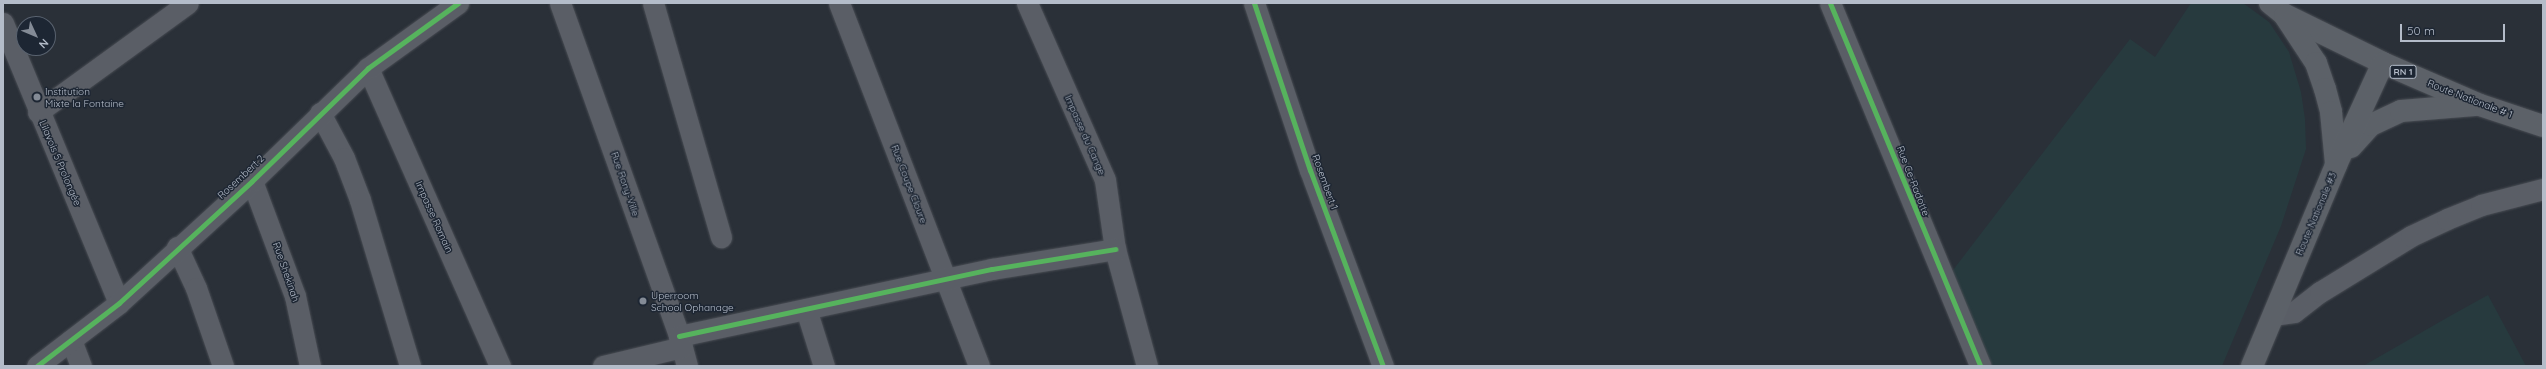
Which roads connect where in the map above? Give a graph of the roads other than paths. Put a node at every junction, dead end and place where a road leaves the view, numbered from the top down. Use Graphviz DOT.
graph roads {
  1 [pos="188,3"];
  2 [pos="458,3"];
  3 [pos="560,3"];
  4 [pos="653,3"];
  5 [pos="839,3"];
  6 [pos="1027,3"];
  7 [pos="1254,3"];
  8 [pos="1830,3"];
  9 [pos="2277,9"];
  10 [pos="3,23"];
  11 [pos="2383,63"];
  12 [pos="368,68"];
  13 [pos="2480,105"];
  14 [pos="38,112"];
  15 [pos="320,113"];
  16 [pos="2543,126"];
  17 [pos="2336,165"];
  18 [pos="252,181"];
  19 [pos="2543,189"];
  20 [pos="721,236"];
  21 [pos="177,247"];
  22 [pos="1115,249"];
  23 [pos="945,280"];
  24 [pos="119,303"];
  25 [pos="806,309"];
  26 [pos="2273,315"];
  27 [pos="71,340"];
  28 [pos="682,350"];
  29 [pos="37,366"];
  30 [pos="81,366"];
  31 [pos="223,366"];
  32 [pos="310,366"];
  33 [pos="410,366"];
  34 [pos="500,366"];
  35 [pos="603,366"];
  36 [pos="824,366"];
  37 [pos="979,366"];
  38 [pos="1147,366"];
  39 [pos="1383,366"];
  40 [pos="1980,366"];
  41 [pos="2252,366"];
  1 -- 14 [label="street"];
  2 -- 12 [label="street, Rosembert 2"];
  3 -- 28 [label="street, Rue Rony-Ville"];
  4 -- 20 [label="street"];
  5 -- 23 [label="street, Rue Coupe Cloure"];
  6 -- 22 [label="street, Impasse du Cange"];
  7 -- 39 [label="street, Rosembert 1"];
  8 -- 40 [label="street, Rue Ce-Radotte"];
  9 -- 11 [label="main road, Route Nationale # 1 / RN 1"];
  9 -- 17 [label="main road"];
  10 -- 14 [label="street, Lilavois 5 Prolongée"];
  11 -- 13 [label="main road, Route Nationale # 1 / RN 1"];
  11 -- 17 [label="main road, Route Nationale #3"];
  12 -- 15 [label="street, Rosembert 2"];
  12 -- 34 [label="street, Impasse Romain"];
  13 -- 16 [label="main road, Route Nationale # 1 / RN 1"];
  13 -- 17 [label="main road"];
  14 -- 24 [label="street, Lilavois 5 Prolongée"];
  15 -- 18 [label="street, Rosembert 2"];
  15 -- 33 [label="street"];
  17 -- 26 [label="main road, Route Nationale #3"];
  18 -- 21 [label="street, Rosembert 2"];
  18 -- 32 [label="street, Rue Shekinah"];
  19 -- 26 [label="street"];
  21 -- 24 [label="street, Rosembert 2"];
  21 -- 31 [label="street"];
  22 -- 23 [label="street"];
  22 -- 38 [label="street, Impasse du Cange"];
  23 -- 25 [label="street"];
  23 -- 37 [label="street, Rue Coupe Cloure"];
  24 -- 27 [label="street, Rosembert 2"];
  25 -- 28 [label="street"];
  25 -- 36 [label="street"];
  26 -- 41 [label="main road, Route Nationale #3"];
  27 -- 29 [label="street, Rosembert 2"];
  27 -- 30 [label="street"];
  28 -- 35 [label="street"];
}
